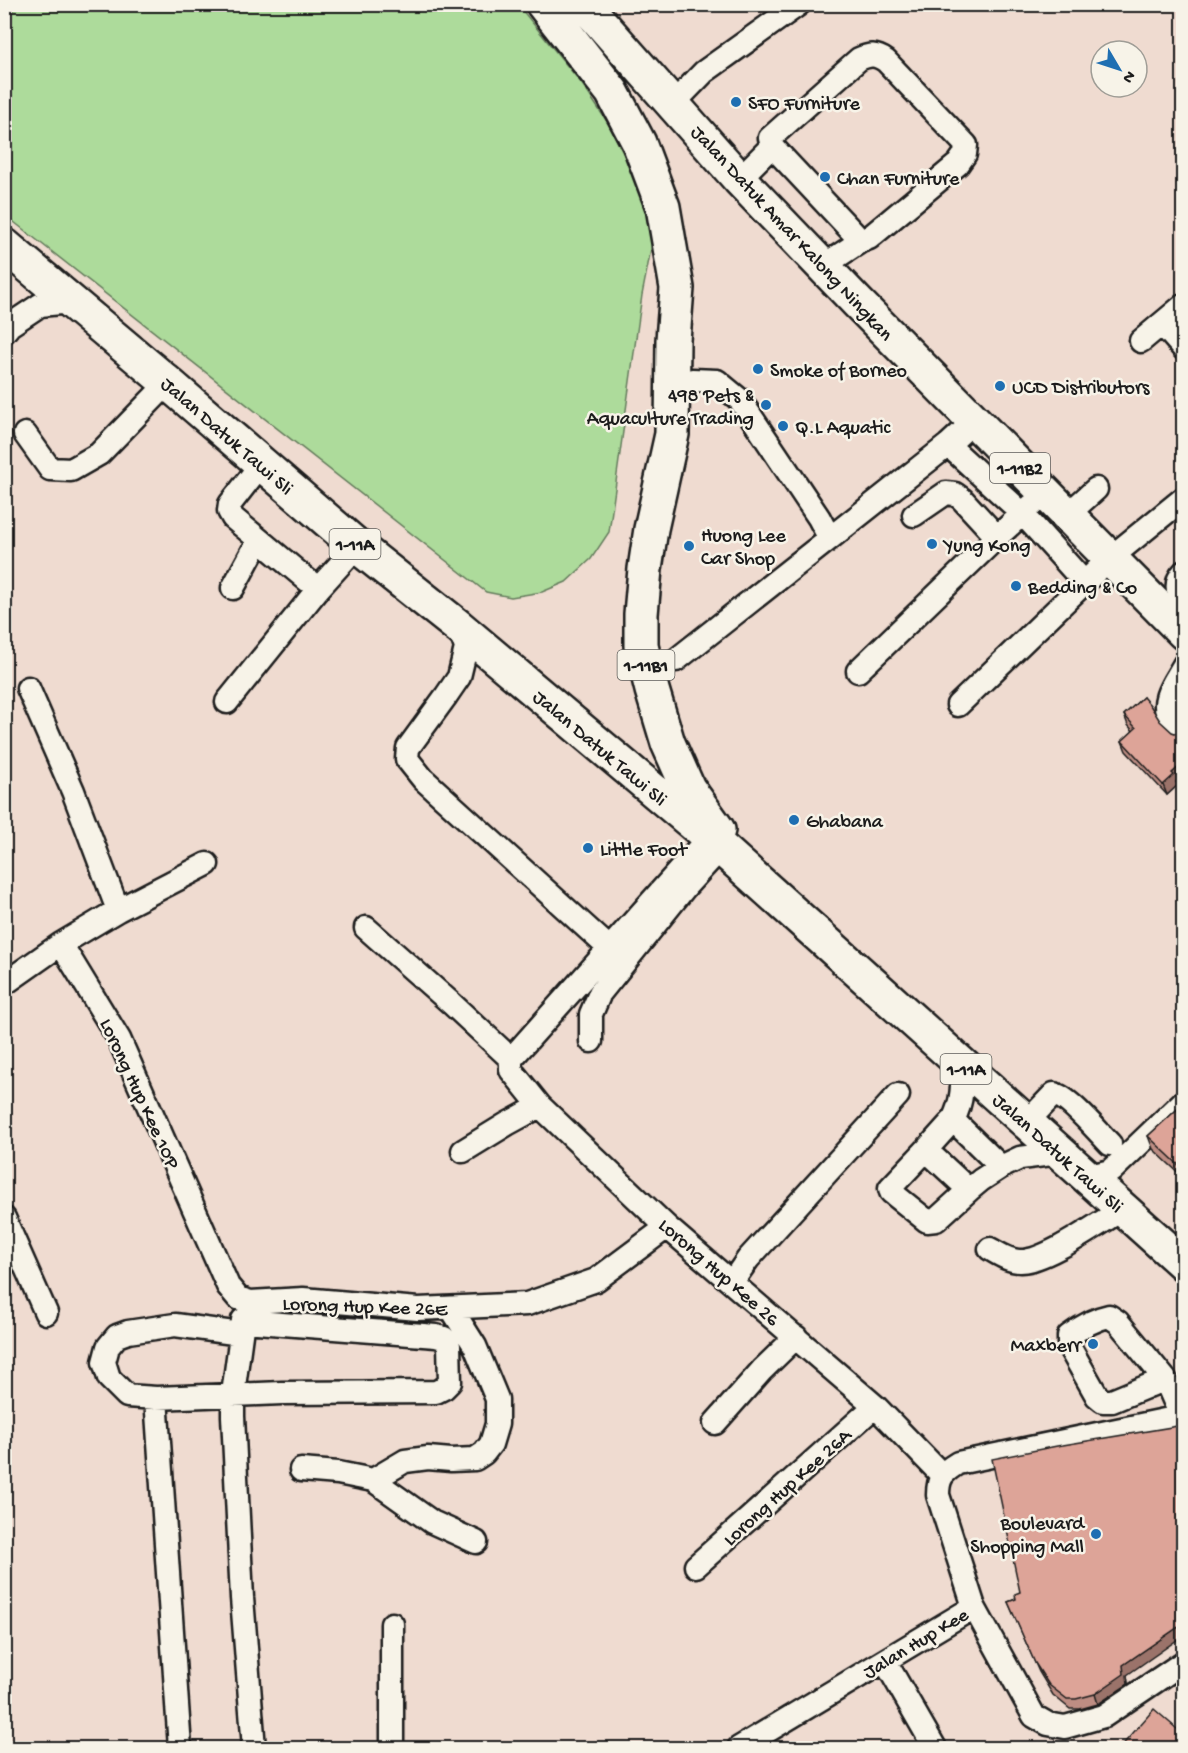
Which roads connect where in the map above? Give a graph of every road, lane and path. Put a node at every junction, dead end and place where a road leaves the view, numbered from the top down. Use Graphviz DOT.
graph roads {
  1 [pos="543,4"];
  2 [pos="799,4"];
  3 [pos="597,9"];
  4 [pos="672,104"];
  5 [pos="772,146"];
  6 [pos="739,179"];
  7 [pos="861,241"];
  8 [pos="4,246"];
  9 [pos="823,266"];
  10 [pos="71,302"];
  11 [pos="1184,305"];
  12 [pos="1162,324"];
  13 [pos="4,332"];
  14 [pos="1141,341"];
  15 [pos="1184,349"];
  16 [pos="692,380"];
  17 [pos="168,383"];
  18 [pos="974,421"];
  19 [pos="25,434"];
  20 [pos="672,434"];
  21 [pos="948,445"];
  22 [pos="262,464"];
  23 [pos="1096,489"];
  24 [pos="1184,498"];
  25 [pos="1044,507"];
  26 [pos="914,515"];
  27 [pos="829,537"];
  28 [pos="997,537"];
  29 [pos="259,540"];
  30 [pos="357,546"];
  31 [pos="1109,558"];
  32 [pos="1184,572"];
  33 [pos="1084,582"];
  34 [pos="233,588"];
  35 [pos="318,589"];
  36 [pos="1184,602"];
  37 [pos="459,627"];
  38 [pos="1184,633"];
  39 [pos="676,660"];
  40 [pos="1184,665"];
  41 [pos="858,671"];
  42 [pos="28,688"];
  43 [pos="227,702"];
  44 [pos="958,705"];
  45 [pos="1184,731"];
  46 [pos="715,843"];
  47 [pos="207,864"];
  48 [pos="749,873"];
  49 [pos="118,910"];
  50 [pos="366,928"];
  51 [pos="61,944"];
  52 [pos="609,948"];
  53 [pos="4,984"];
  54 [pos="591,1041"];
  55 [pos="511,1059"];
  56 [pos="961,1063"];
  57 [pos="898,1095"];
  58 [pos="1184,1101"];
  59 [pos="540,1107"];
  60 [pos="953,1120"];
  61 [pos="1026,1123"];
  62 [pos="1110,1144"];
  63 [pos="926,1150"];
  64 [pos="463,1151"];
  65 [pos="1060,1153"];
  66 [pos="1001,1167"];
  67 [pos="1084,1174"];
  68 [pos="969,1190"];
  69 [pos="1123,1209"];
  70 [pos="4,1218"];
  71 [pos="668,1227"];
  72 [pos="990,1249"];
  73 [pos="1184,1264"];
  74 [pos="732,1282"];
  75 [pos="451,1308"];
  76 [pos="418,1310"];
  77 [pos="46,1313"];
  78 [pos="243,1319"];
  79 [pos="418,1334"];
  80 [pos="796,1337"];
  81 [pos="1165,1379"];
  82 [pos="233,1394"];
  83 [pos="156,1398"];
  84 [pos="875,1406"];
  85 [pos="1182,1416"];
  86 [pos="716,1423"];
  87 [pos="301,1470"];
  88 [pos="942,1475"];
  89 [pos="373,1480"];
  90 [pos="476,1542"];
  91 [pos="696,1566"];
  92 [pos="974,1606"];
  93 [pos="392,1624"];
  94 [pos="885,1661"];
  95 [pos="1184,1662"];
  96 [pos="180,1749"];
  97 [pos="254,1749"];
  98 [pos="392,1749"];
  99 [pos="739,1749"];
  100 [pos="935,1749"];
  1 -- 20 [label="highway, 1-11B1"];
  2 -- 4 [label="street"];
  3 -- 4 [label="highway, Jalan Datuk Amar Kalong Ningkan / 1-11B2"];
  4 -- 6 [label="highway, Jalan Datuk Amar Kalong Ningkan / 1-11B2"];
  5 -- 6 [label="street"];
  5 -- 7 [label="street"];
  5 -- 7 [label="street"];
  6 -- 9 [label="highway, Jalan Datuk Amar Kalong Ningkan / 1-11B2"];
  7 -- 9 [label="street"];
  8 -- 10 [label="highway, Jalan Datuk Tawi Sli / 1-11A"];
  9 -- 18 [label="highway, Jalan Datuk Amar Kalong Ningkan / 1-11B2"];
  10 -- 13 [label="street"];
  10 -- 17 [label="highway, Jalan Datuk Tawi Sli / 1-11A"];
  11 -- 12 [label="street"];
  12 -- 14 [label="street"];
  12 -- 15 [label="street"];
  16 -- 20 [label="highway"];
  16 -- 27 [label="street"];
  17 -- 19 [label="street"];
  17 -- 22 [label="highway, Jalan Datuk Tawi Sli / 1-11A"];
  18 -- 21 [label="street"];
  18 -- 25 [label="highway, Jalan Datuk Amar Kalong Ningkan / 1-11B2"];
  20 -- 48 [label="highway, 1-11B1"];
  21 -- 25 [label="street"];
  21 -- 27 [label="street"];
  22 -- 29 [label="street"];
  22 -- 30 [label="highway, Jalan Datuk Tawi Sli / 1-11A"];
  23 -- 25 [label="street"];
  24 -- 31 [label="street"];
  25 -- 28 [label="street"];
  25 -- 31 [label="highway, Jalan Datuk Amar Kalong Ningkan / 1-11B2"];
  25 -- 33 [label="street"];
  26 -- 28 [label="street"];
  27 -- 39 [label="street"];
  28 -- 41 [label="street"];
  29 -- 34 [label="street"];
  29 -- 35 [label="street"];
  30 -- 35 [label="street"];
  30 -- 37 [label="highway, Jalan Datuk Tawi Sli / 1-11A"];
  31 -- 33 [label="street"];
  31 -- 38 [label="highway, Jalan Datuk Amar Kalong Ningkan / 1-11B2"];
  32 -- 36 [label="street"];
  33 -- 44 [label="street"];
  35 -- 43 [label="street"];
  37 -- 46 [label="highway, Jalan Datuk Tawi Sli / 1-11A"];
  37 -- 52 [label="street"];
  40 -- 45 [label="street"];
  42 -- 49 [label="street"];
  46 -- 48 [label="highway, Jalan Datuk Tawi Sli / 1-11A"];
  46 -- 52 [label="street"];
  46 -- 54 [label="street"];
  47 -- 49 [label="street"];
  48 -- 56 [label="highway, Jalan Datuk Tawi Sli / 1-11A"];
  49 -- 51 [label="street"];
  50 -- 55 [label="street"];
  51 -- 53 [label="street"];
  51 -- 78 [label="street, Lorong Hup Kee 10P"];
  52 -- 55 [label="street"];
  55 -- 59 [label="street, Lorong Hup Kee 26"];
  56 -- 60 [label="street"];
  56 -- 61 [label="highway, Jalan Datuk Tawi Sli / 1-11A"];
  57 -- 74 [label="street"];
  58 -- 67 [label="street"];
  59 -- 64 [label="street"];
  59 -- 71 [label="street, Lorong Hup Kee 26"];
  60 -- 63 [label="street"];
  60 -- 66 [label="street"];
  61 -- 62 [label="street"];
  61 -- 65 [label="highway, Jalan Datuk Tawi Sli / 1-11A"];
  63 -- 68 [label="street"];
  63 -- 68 [label="street"];
  65 -- 66 [label="street"];
  65 -- 67 [label="highway, Jalan Datuk Tawi Sli / 1-11A"];
  66 -- 68 [label="street"];
  67 -- 69 [label="highway, Jalan Datuk Tawi Sli / 1-11A"];
  69 -- 72 [label="street"];
  69 -- 73 [label="highway, Jalan Datuk Tawi Sli / 1-11A"];
  70 -- 77 [label="street"];
  71 -- 74 [label="street, Lorong Hup Kee 26"];
  71 -- 75 [label="street, Lorong Hup Kee 26E"];
  74 -- 80 [label="street, Lorong Hup Kee 26"];
  75 -- 76 [label="street, Lorong Hup Kee 26E"];
  75 -- 89 [label="street"];
  76 -- 78 [label="street, Lorong Hup Kee 26E"];
  76 -- 79 [label="street"];
  78 -- 79 [label="street"];
  78 -- 82 [label="street"];
  78 -- 83 [label="street"];
  79 -- 82 [label="street"];
  80 -- 84 [label="street, Lorong Hup Kee 26"];
  80 -- 86 [label="street"];
  81 -- 85 [label="street"];
  82 -- 83 [label="street"];
  82 -- 97 [label="street"];
  83 -- 96 [label="street"];
  84 -- 88 [label="street, Lorong Hup Kee 26"];
  84 -- 91 [label="street, Lorong Hup Kee 26A"];
  85 -- 88 [label="street"];
  87 -- 89 [label="street"];
  88 -- 92 [label="street, Jalan Hup Kee"];
  89 -- 90 [label="street"];
  92 -- 94 [label="street, Jalan Hup Kee"];
  92 -- 95 [label="street"];
  93 -- 98 [label="street"];
  94 -- 99 [label="street, Jalan Hup Kee"];
  94 -- 100 [label="street"];
}
